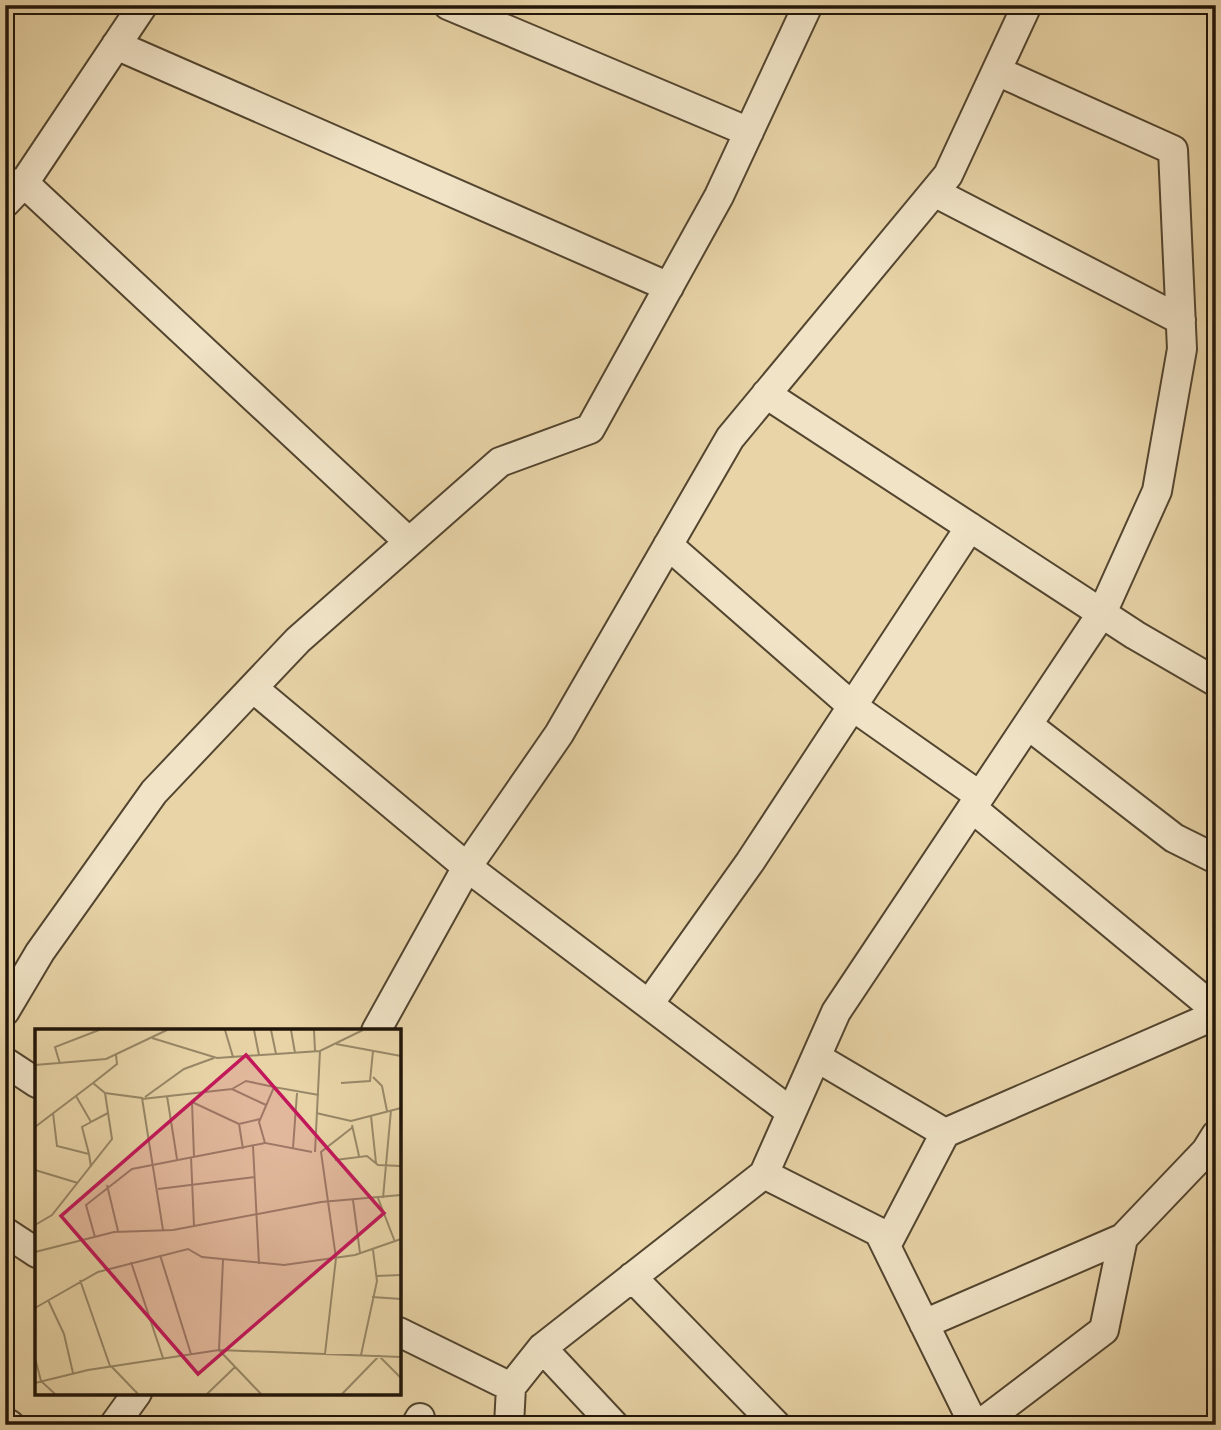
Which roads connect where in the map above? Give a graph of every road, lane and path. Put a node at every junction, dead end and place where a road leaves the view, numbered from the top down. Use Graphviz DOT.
graph roads {
  1 [pos="143,5"];
  2 [pos="448,5"];
  3 [pos="808,5"];
  4 [pos="1027,5"];
  5 [pos="116,46"];
  6 [pos="999,72"];
  7 [pos="749,132"];
  8 [pos="15,183"];
  9 [pos="934,192"];
  10 [pos="5,203"];
  11 [pos="669,287"];
  12 [pos="1181,320"];
  13 [pos="766,394"];
  14 [pos="970,527"];
  15 [pos="409,542"];
  16 [pos="668,545"];
  17 [pos="1102,614"];
  18 [pos="1216,682"];
  19 [pos="253,688"];
  20 [pos="852,706"];
  21 [pos="1028,725"];
  22 [pos="976,802"];
  23 [pos="1216,859"];
  24 [pos="467,867"];
  25 [pos="649,1004"];
  26 [pos="5,1012"];
  27 [pos="1216,1013"];
  28 [pos="377,1029"];
  29 [pos="816,1057"];
  30 [pos="5,1062"];
  31 [pos="35,1082"];
  32 [pos="791,1112"];
  33 [pos="945,1133"];
  34 [pos="1216,1135"];
  35 [pos="764,1174"];
  36 [pos="5,1232"];
  37 [pos="1123,1238"];
  38 [pos="886,1246"];
  39 [pos="35,1252"];
  40 [pos="632,1277"];
  41 [pos="924,1324"];
  42 [pos="401,1333"];
  43 [pos="542,1348"];
  44 [pos="511,1387"];
  45 [pos="135,1395"];
  46 [pos="5,1422"];
  47 [pos="10,1425"];
  48 [pos="114,1425"];
  49 [pos="509,1425"];
  50 [pos="614,1425"];
  51 [pos="776,1425"];
  52 [pos="977,1425"];
  1 -- 5 [label="street"];
  2 -- 7 [label="street"];
  3 -- 7 [label="street"];
  4 -- 6 [label="street"];
  5 -- 8 [label="street"];
  5 -- 11 [label="street"];
  6 -- 9 [label="street"];
  6 -- 12 [label="street"];
  7 -- 11 [label="street"];
  8 -- 10 [label="street"];
  8 -- 15 [label="street"];
  9 -- 12 [label="street"];
  9 -- 13 [label="street"];
  11 -- 15 [label="street"];
  12 -- 17 [label="street"];
  13 -- 14 [label="street"];
  13 -- 16 [label="street"];
  14 -- 17 [label="street"];
  14 -- 20 [label="street"];
  15 -- 19 [label="street"];
  16 -- 20 [label="street"];
  16 -- 24 [label="street"];
  17 -- 18 [label="street"];
  17 -- 21 [label="street"];
  19 -- 24 [label="street"];
  19 -- 26 [label="street"];
  20 -- 22 [label="street"];
  20 -- 25 [label="street"];
  21 -- 22 [label="street"];
  21 -- 23 [label="street"];
  22 -- 27 [label="street"];
  22 -- 29 [label="street"];
  24 -- 25 [label="street"];
  24 -- 28 [label="street"];
  25 -- 32 [label="street"];
  27 -- 33 [label="street"];
  29 -- 32 [label="street"];
  29 -- 33 [label="street"];
  30 -- 31 [label="street"];
  32 -- 35 [label="street"];
  33 -- 38 [label="street"];
  34 -- 37 [label="street"];
  35 -- 38 [label="street"];
  35 -- 40 [label="street"];
  36 -- 39 [label="street"];
  37 -- 41 [label="street"];
  37 -- 52 [label="street"];
  38 -- 41 [label="street"];
  40 -- 43 [label="street"];
  40 -- 51 [label="street"];
  41 -- 52 [label="street"];
  42 -- 44 [label="street"];
  43 -- 44 [label="street"];
  43 -- 50 [label="street"];
  44 -- 49 [label="street"];
  45 -- 48 [label="street"];
  46 -- 47 [label="street"];
}
